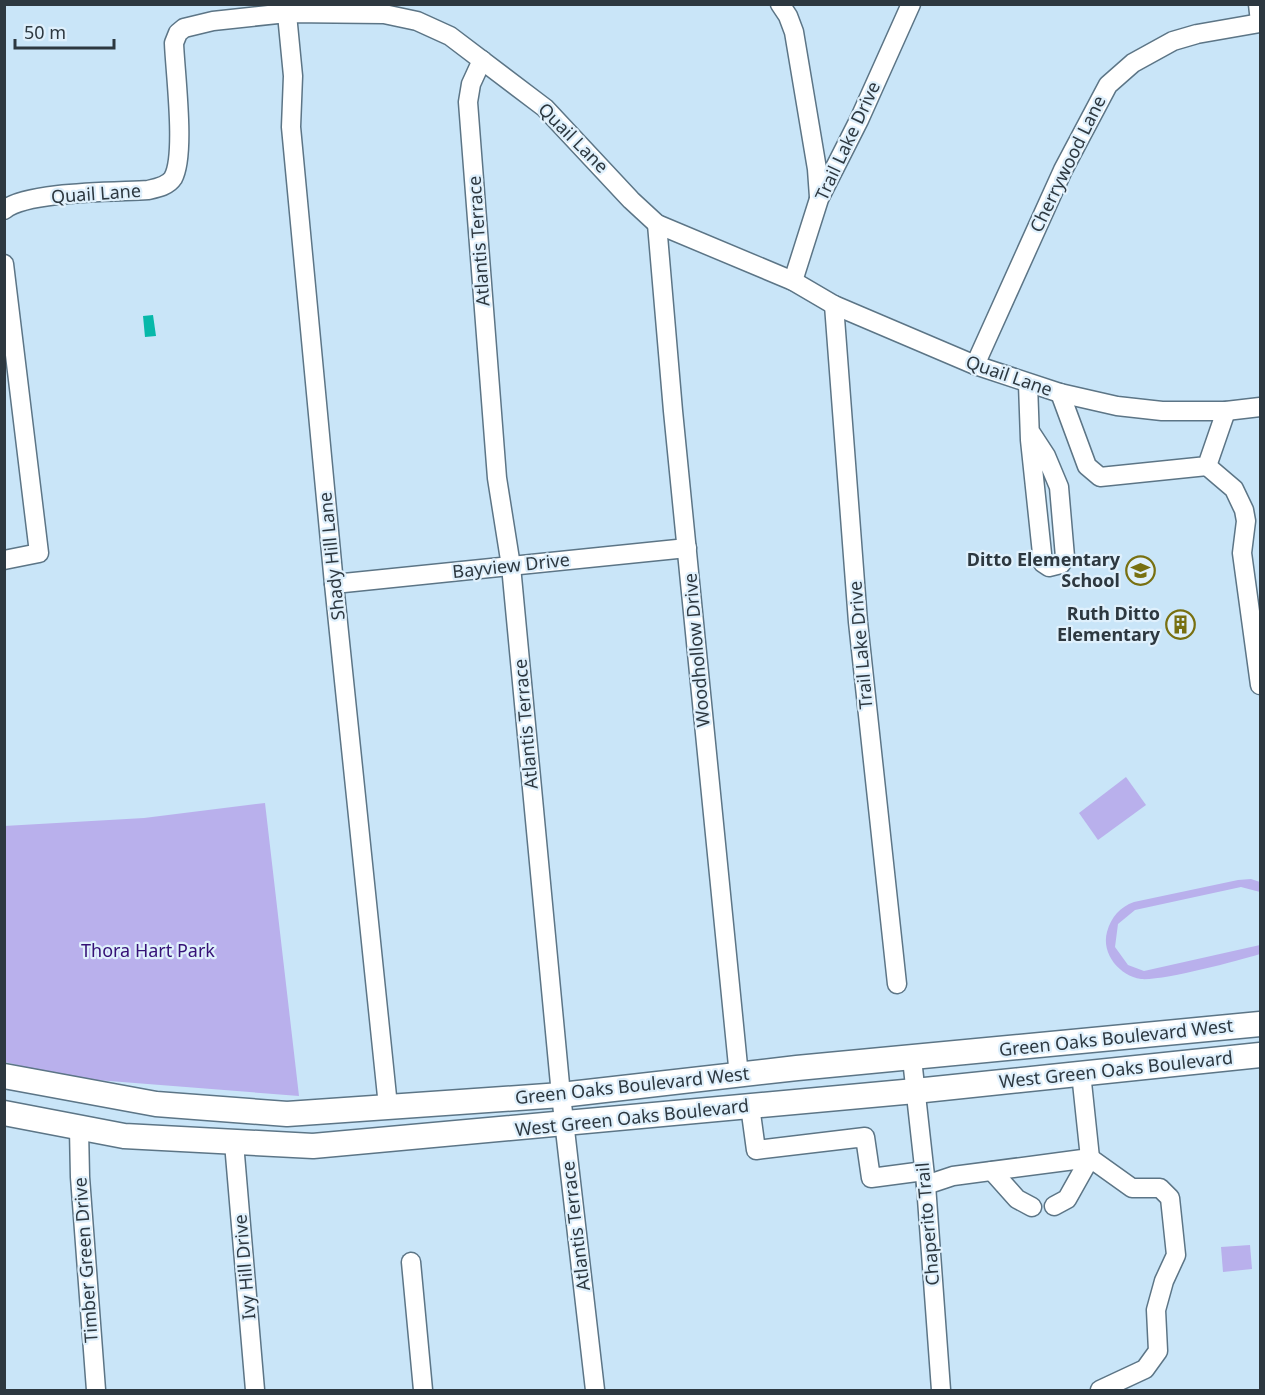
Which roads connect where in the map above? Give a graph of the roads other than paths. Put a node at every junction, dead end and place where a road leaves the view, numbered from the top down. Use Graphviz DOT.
graph roads {
  1 [pos="780,4"];
  2 [pos="911,4"];
  3 [pos="1258,4"];
  4 [pos="287,9"];
  5 [pos="1260,23"];
  6 [pos="482,60"];
  7 [pos="819,199"];
  8 [pos="4,210"];
  9 [pos="657,224"];
  10 [pos="4,264"];
  11 [pos="793,281"];
  12 [pos="834,305"];
  13 [pos="8,328"];
  14 [pos="975,365"];
  15 [pos="1028,384"];
  16 [pos="1060,393"];
  17 [pos="1260,407"];
  18 [pos="1226,411"];
  19 [pos="1031,434"];
  20 [pos="1207,466"];
  21 [pos="687,548"];
  22 [pos="4,560"];
  23 [pos="511,566"];
  24 [pos="334,584"];
  25 [pos="1260,685"];
  26 [pos="897,984"];
  27 [pos="1260,1024"];
  28 [pos="1260,1055"];
  29 [pos="912,1059"];
  30 [pos="1081,1073"];
  31 [pos="4,1076"];
  32 [pos="739,1076"];
  33 [pos="915,1091"];
  34 [pos="561,1095"];
  35 [pos="388,1106"];
  36 [pos="750,1106"];
  37 [pos="4,1113"];
  38 [pos="565,1124"];
  39 [pos="80,1129"];
  40 [pos="234,1143"];
  41 [pos="1090,1158"];
  42 [pos="992,1171"];
  43 [pos="925,1178"];
  44 [pos="1054,1206"];
  45 [pos="1032,1207"];
  46 [pos="411,1262"];
  47 [pos="96,1390"];
  48 [pos="255,1390"];
  49 [pos="423,1390"];
  50 [pos="595,1390"];
  51 [pos="941,1390"];
  52 [pos="1100,1390"];
  1 -- 7 [label="street"];
  2 -- 7 [label="street, Trail Lake Drive"];
  3 -- 5 [label="street"];
  4 -- 6 [label="street, Quail Lane"];
  4 -- 8 [label="street, Quail Lane"];
  4 -- 24 [label="street, Shady Hill Lane"];
  5 -- 14 [label="street, Cherrywood Lane"];
  6 -- 9 [label="street, Quail Lane"];
  6 -- 23 [label="street, Atlantis Terrace"];
  7 -- 11 [label="street, Trail Lake Drive"];
  9 -- 11 [label="street, Quail Lane"];
  9 -- 21 [label="street, Woodhollow Drive"];
  10 -- 13 [label="street"];
  11 -- 12 [label="street, Quail Lane"];
  12 -- 14 [label="street, Quail Lane"];
  12 -- 26 [label="street, Trail Lake Drive"];
  13 -- 22 [label="street"];
  14 -- 15 [label="street, Quail Lane"];
  15 -- 16 [label="street, Quail Lane"];
  15 -- 19 [label="street"];
  16 -- 18 [label="street, Quail Lane"];
  16 -- 20 [label="street"];
  17 -- 18 [label="street, Quail Lane"];
  18 -- 20 [label="street"];
  19 -- 19 [label="street"];
  20 -- 25 [label="street"];
  21 -- 23 [label="street, Bayview Drive"];
  21 -- 32 [label="street, Woodhollow Drive"];
  23 -- 24 [label="street, Bayview Drive"];
  23 -- 34 [label="street, Atlantis Terrace"];
  24 -- 35 [label="street, Shady Hill Lane"];
  27 -- 29 [label="main road, Green Oaks Boulevard West"];
  28 -- 30 [label="main road, West Green Oaks Boulevard"];
  29 -- 32 [label="main road, Green Oaks Boulevard West"];
  29 -- 33 [label="street, Chaperito Trail"];
  30 -- 33 [label="main road, West Green Oaks Boulevard"];
  30 -- 41 [label="street"];
  31 -- 35 [label="main road, Green Oaks Boulevard West"];
  32 -- 34 [label="main road, Green Oaks Boulevard West"];
  33 -- 36 [label="main road, West Green Oaks Boulevard"];
  33 -- 43 [label="street, Chaperito Trail"];
  34 -- 35 [label="main road, Green Oaks Boulevard West"];
  34 -- 38 [label="street, Atlantis Terrace"];
  36 -- 38 [label="main road, West Green Oaks Boulevard"];
  36 -- 43 [label="street"];
  37 -- 39 [label="main road, West Green Oaks Boulevard"];
  38 -- 40 [label="main road, West Green Oaks Boulevard"];
  38 -- 50 [label="street, Atlantis Terrace"];
  39 -- 40 [label="main road, West Green Oaks Boulevard"];
  39 -- 47 [label="street, Timber Green Drive"];
  40 -- 48 [label="street, Ivy Hill Drive"];
  41 -- 42 [label="street"];
  41 -- 44 [label="street"];
  41 -- 52 [label="street"];
  42 -- 43 [label="street"];
  42 -- 45 [label="street"];
  43 -- 51 [label="street, Chaperito Trail"];
  46 -- 49 [label="street"];
}
